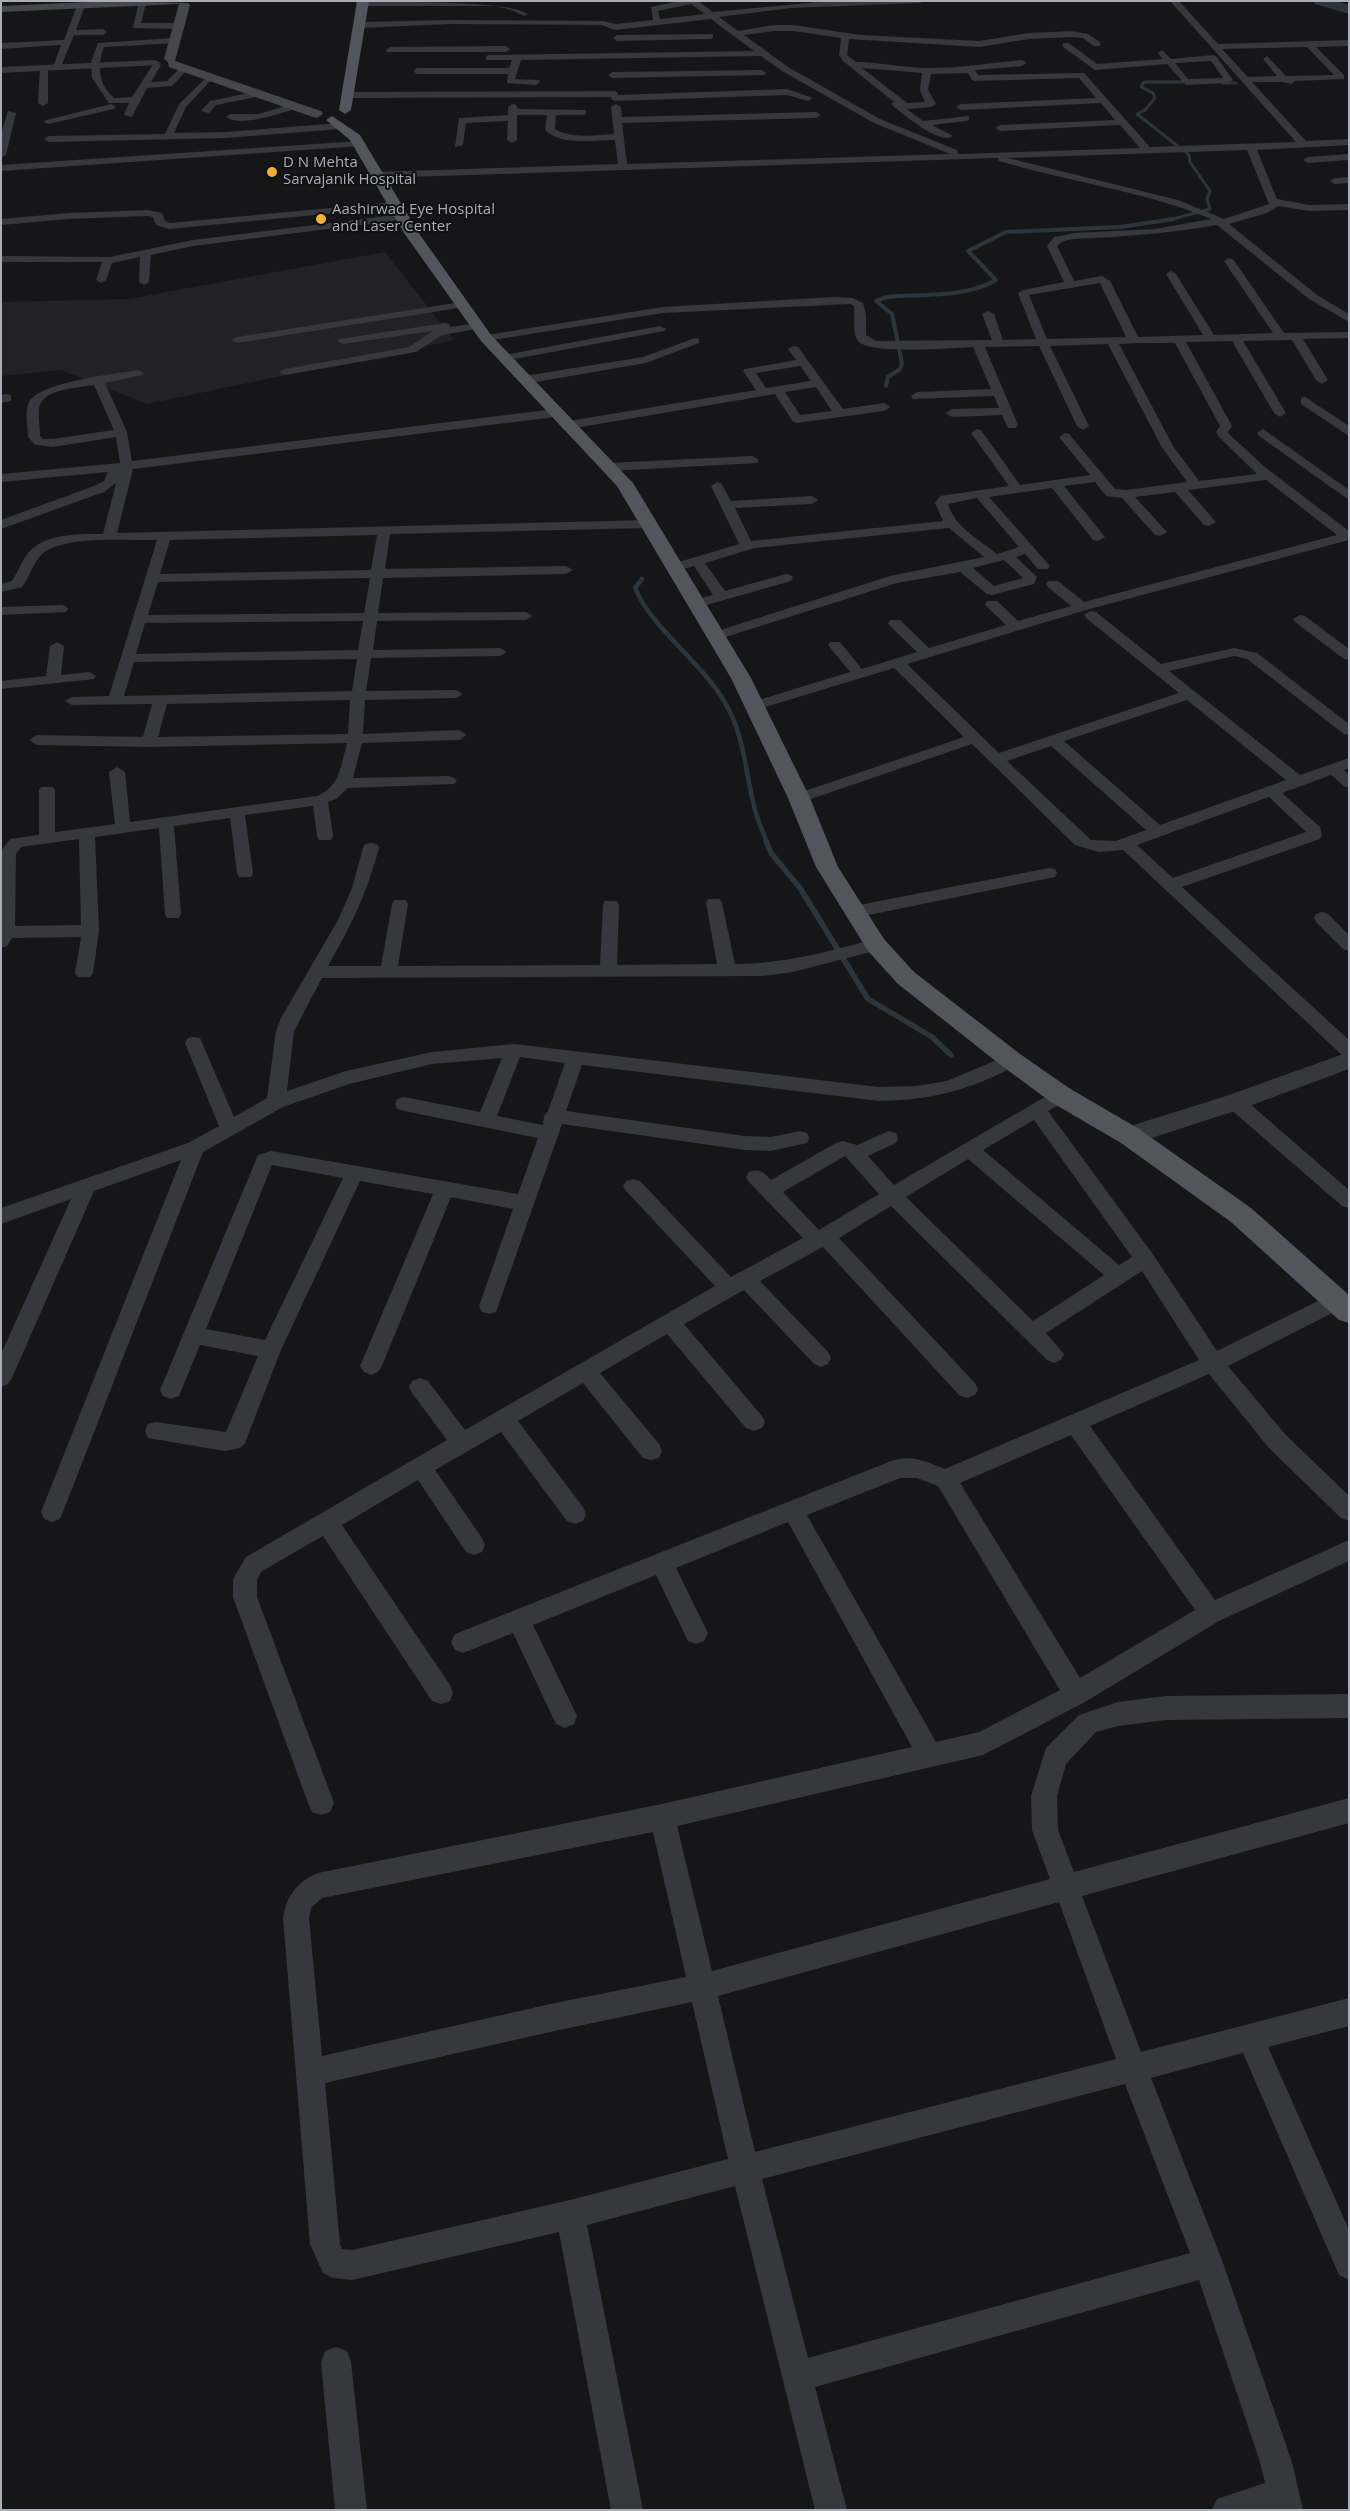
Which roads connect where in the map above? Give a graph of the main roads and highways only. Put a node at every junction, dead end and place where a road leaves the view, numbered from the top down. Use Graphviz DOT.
graph roads {
  1 [pos="181,2"];
  2 [pos="363,3"];
  3 [pos="1,9"];
  4 [pos="171,61"];
  5 [pos="156,64"];
  6 [pos="346,125"];
  7 [pos="1343,1306"];
  1 -- 3 [label="main road"];
  1 -- 4 [label="main road"];
  2 -- 6 [label="main road"];
  4 -- 5 [label="main road"];
  4 -- 6 [label="main road"];
  6 -- 7 [label="main road"];
}
